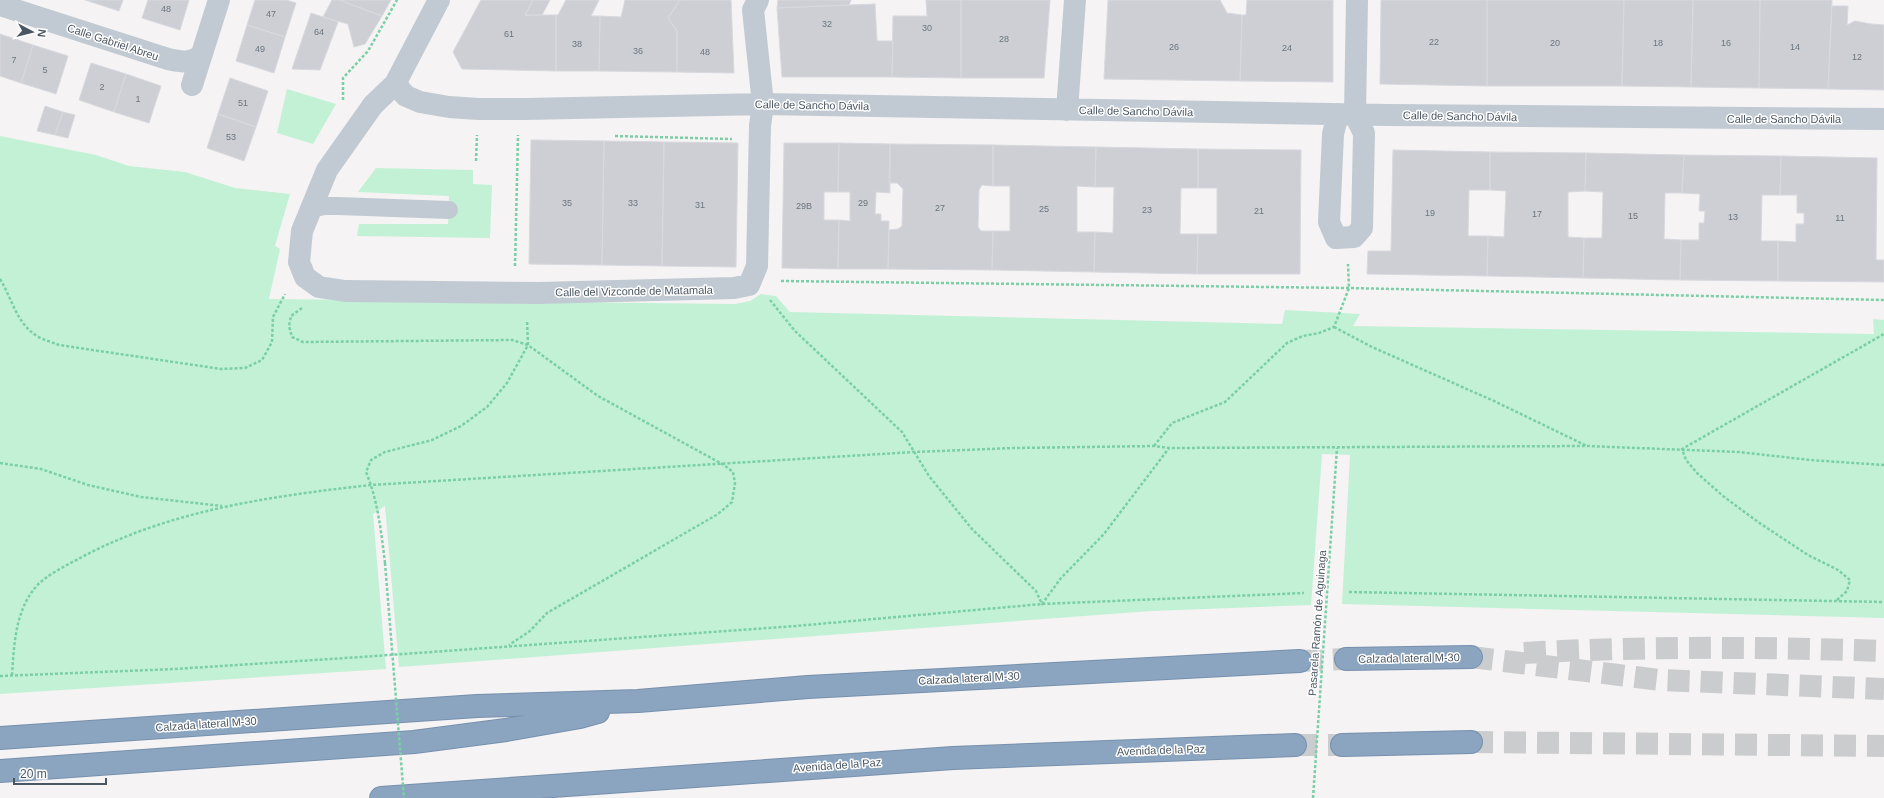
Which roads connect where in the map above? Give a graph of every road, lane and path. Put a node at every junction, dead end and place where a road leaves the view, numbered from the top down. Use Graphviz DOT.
graph roads {
  1 [pos="219,0"];
  2 [pos="439,0"];
  3 [pos="1075,0"];
  4 [pos="1357,0"];
  5 [pos="754,3"];
  6 [pos="0,5"];
  7 [pos="202,54"];
  8 [pos="395,84"];
  9 [pos="192,85"];
  10 [pos="763,104"];
  11 [pos="1066,110"];
  12 [pos="1346,114"];
  13 [pos="1884,119"];
  14 [pos="518,135"];
  15 [pos="611,136"];
  16 [pos="735,139"];
  17 [pos="310,209"];
  18 [pos="449,210"];
  19 [pos="1347,237"];
  20 [pos="515,269"];
  21 [pos="0,279"];
  22 [pos="777,285"];
  23 [pos="1349,288"];
  24 [pos="772,294"];
  25 [pos="284,298"];
  26 [pos="1884,300"];
  27 [pos="307,307"];
  28 [pos="527,315"];
  29 [pos="1334,327"];
  30 [pos="1884,334"];
  31 [pos="528,345"];
  32 [pos="1154,446"];
  33 [pos="1587,446"];
  34 [pos="1169,448"];
  35 [pos="1337,448"];
  36 [pos="1682,449"];
  37 [pos="914,452"];
  38 [pos="0,463"];
  39 [pos="724,465"];
  40 [pos="1884,465"];
  41 [pos="371,485"];
  42 [pos="224,506"];
  43 [pos="1350,592"];
  44 [pos="1304,593"];
  45 [pos="1837,601"];
  46 [pos="1884,602"];
  47 [pos="1042,604"];
  48 [pos="509,645"];
  49 [pos="1471,656"];
  50 [pos="1346,659"];
  51 [pos="1300,661"];
  52 [pos="12,675"];
  53 [pos="0,676"];
  54 [pos="638,701"];
  55 [pos="0,738"];
  56 [pos="1471,742"];
  57 [pos="1295,745"];
  58 [pos="1342,745"];
  59 [pos="0,771"];
  60 [pos="381,798"];
  61 [pos="404,798"];
  62 [pos="1313,798"];
  1 -- 7 [label="street"];
  2 -- 8 [label="street"];
  3 -- 11 [label="street"];
  4 -- 12 [label="street"];
  5 -- 10 [label="street, Calle del Vizconde de Matamala"];
  6 -- 7 [label="street, Calle Gabriel Abreu"];
  7 -- 9 [label="street"];
  8 -- 10 [label="street, Calle de Sancho Dávila"];
  8 -- 17 [label="street"];
  10 -- 11 [label="street, Calle de Sancho Dávila"];
  10 -- 17 [label="street, Calle del Vizconde de Matamala"];
  11 -- 12 [label="street, Calle de Sancho Dávila"];
  12 -- 13 [label="street, Calle de Sancho Dávila"];
  12 -- 19 [label="street"];
  12 -- 19 [label="street"];
  14 -- 20 [label="path"];
  15 -- 16 [label="path"];
  17 -- 18 [label="lane"];
  19 -- 23 [label="path"];
  21 -- 25 [label="path"];
  22 -- 23 [label="path"];
  23 -- 26 [label="path"];
  23 -- 29 [label="path"];
  24 -- 37 [label="path"];
  27 -- 31 [label="path"];
  28 -- 31 [label="path"];
  29 -- 32 [label="path"];
  29 -- 33 [label="path"];
  30 -- 36 [label="path"];
  31 -- 39 [label="path"];
  31 -- 41 [label="path"];
  32 -- 34 [label="path"];
  32 -- 37 [label="path"];
  33 -- 35 [label="path"];
  33 -- 36 [label="path"];
  34 -- 35 [label="path"];
  34 -- 47 [label="path"];
  35 -- 62 [label="path, Pasarela Ramón de Aguinaga, bridge"];
  36 -- 40 [label="path"];
  36 -- 45 [label="path"];
  37 -- 39 [label="path"];
  37 -- 47 [label="path"];
  38 -- 42 [label="path"];
  39 -- 41 [label="path"];
  39 -- 48 [label="path"];
  41 -- 42 [label="path"];
  41 -- 61 [label="path, bridge"];
  42 -- 52 [label="path"];
  43 -- 45 [label="path"];
  44 -- 47 [label="path"];
  45 -- 46 [label="path"];
  47 -- 48 [label="path"];
  48 -- 52 [label="path"];
  49 -- 50 [label="highway, Calzada lateral M-30"];
  51 -- 54 [label="highway, Calzada lateral M-30"];
  52 -- 53 [label="path"];
  54 -- 55 [label="highway, Calzada lateral M-30"];
  54 -- 59 [label="highway"];
  56 -- 58 [label="highway"];
  57 -- 60 [label="highway, Avenida de la Paz"];
}
